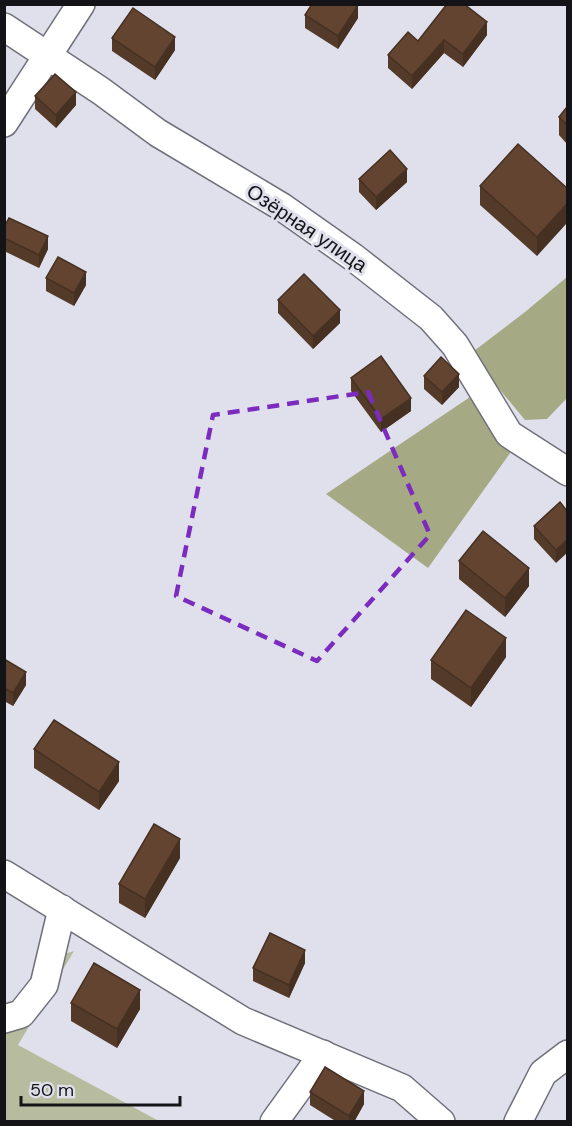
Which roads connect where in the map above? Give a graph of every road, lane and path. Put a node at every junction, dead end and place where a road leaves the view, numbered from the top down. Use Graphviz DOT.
graph roads {
  1 [pos="81,4"];
  2 [pos="4,27"];
  3 [pos="49,55"];
  4 [pos="4,123"];
  5 [pos="567,472"];
  6 [pos="4,874"];
  7 [pos="62,909"];
  8 [pos="4,1019"];
  9 [pos="322,1054"];
  10 [pos="567,1054"];
  11 [pos="274,1122"];
  12 [pos="441,1122"];
  13 [pos="518,1122"];
  1 -- 3 [label="street"];
  2 -- 3 [label="street, Озёрная улица"];
  3 -- 4 [label="street"];
  3 -- 5 [label="street, Озёрная улица"];
  6 -- 7 [label="street"];
  7 -- 8 [label="street"];
  7 -- 9 [label="street"];
  9 -- 11 [label="street"];
  9 -- 12 [label="street"];
  10 -- 13 [label="street"];
}
